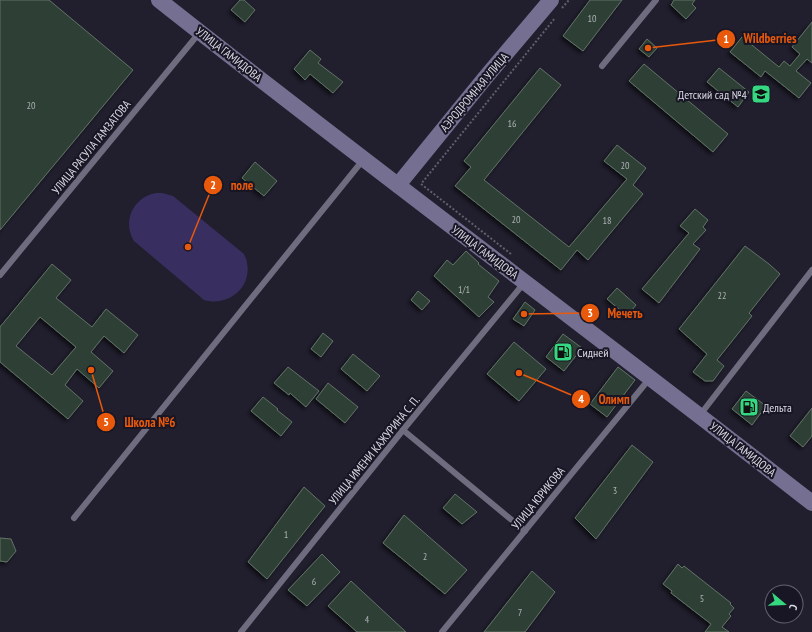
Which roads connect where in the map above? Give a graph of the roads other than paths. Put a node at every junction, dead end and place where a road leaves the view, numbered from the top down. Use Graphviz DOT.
graph roads {
  1 [pos="159,0"];
  2 [pos="551,0"];
  3 [pos="656,0"];
  4 [pos="200,32"];
  5 [pos="602,66"];
  6 [pos="364,158"];
  7 [pos="398,185"];
  8 [pos="812,270"];
  9 [pos="0,275"];
  10 [pos="525,282"];
  11 [pos="650,378"];
  12 [pos="700,415"];
  13 [pos="403,430"];
  14 [pos="812,503"];
  15 [pos="74,518"];
  16 [pos="525,531"];
  17 [pos="241,632"];
  18 [pos="442,632"];
  1 -- 4 [label="street, УЛИЦА ГАМИДОВА"];
  2 -- 7 [label="street, АЭРОДРОМНАЯ УЛИЦА"];
  3 -- 5 [label="lane"];
  4 -- 6 [label="street, УЛИЦА ГАМИДОВА"];
  4 -- 9 [label="lane, УЛИЦА РАСУЛА ГАМЗАТОВА"];
  6 -- 7 [label="street, УЛИЦА ГАМИДОВА"];
  6 -- 15 [label="lane"];
  7 -- 10 [label="street, УЛИЦА ГАМИДОВА"];
  8 -- 12 [label="lane"];
  10 -- 11 [label="street, УЛИЦА ГАМИДОВА"];
  10 -- 13 [label="lane, УЛИЦА ИМЕНИ КАЖУРИНА С. П."];
  11 -- 12 [label="street, УЛИЦА ГАМИДОВА"];
  11 -- 16 [label="lane, УЛИЦА ЮРИКОВА"];
  12 -- 14 [label="street, УЛИЦА ГАМИДОВА"];
  13 -- 16 [label="lane"];
  13 -- 17 [label="lane, УЛИЦА ИМЕНИ КАЖУРИНА С. П."];
  16 -- 18 [label="lane, УЛИЦА ЮРИКОВА"];
}
